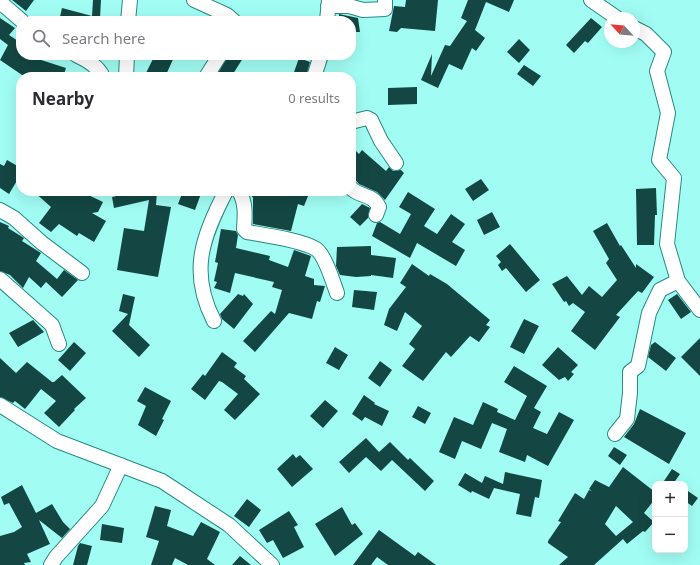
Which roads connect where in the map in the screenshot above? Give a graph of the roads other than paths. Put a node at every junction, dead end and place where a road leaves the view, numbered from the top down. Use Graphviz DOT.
graph roads {
  1 [pos="130,0"];
  2 [pos="194,0"];
  3 [pos="385,0"];
  4 [pos="591,0"];
  5 [pos="0,2"];
  6 [pos="328,3"];
  7 [pos="608,12"];
  8 [pos="16,16"];
  9 [pos="128,16"];
  10 [pos="228,16"];
  11 [pos="327,16"];
  12 [pos="640,31"];
  13 [pos="86,60"];
  14 [pos="128,60"];
  15 [pos="217,60"];
  16 [pos="319,60"];
  17 [pos="101,72"];
  18 [pos="126,72"];
  19 [pos="209,72"];
  20 [pos="316,72"];
  21 [pos="356,121"];
  22 [pos="396,163"];
  23 [pos="356,192"];
  24 [pos="223,196"];
  25 [pos="242,196"];
  26 [pos="0,210"];
  27 [pos="376,215"];
  28 [pos="82,273"];
  29 [pos="0,279"];
  30 [pos="678,281"];
  31 [pos="693,291"];
  32 [pos="337,293"];
  33 [pos="700,310"];
  34 [pos="214,321"];
  35 [pos="59,344"];
  36 [pos="0,405"];
  37 [pos="615,434"];
  38 [pos="121,465"];
  39 [pos="51,565"];
  40 [pos="272,565"];
  1 -- 9 [label="street"];
  2 -- 10 [label="street"];
  3 -- 6 [label="street"];
  4 -- 7 [label="street"];
  5 -- 8 [label="street"];
  6 -- 11 [label="street"];
  12 -- 30 [label="street"];
  13 -- 17 [label="street"];
  14 -- 18 [label="street"];
  15 -- 19 [label="street"];
  16 -- 20 [label="street"];
  21 -- 22 [label="street"];
  23 -- 27 [label="street"];
  24 -- 34 [label="street"];
  25 -- 32 [label="street"];
  26 -- 28 [label="street"];
  29 -- 35 [label="street"];
  30 -- 31 [label="street"];
  30 -- 37 [label="street"];
  31 -- 33 [label="street"];
  36 -- 38 [label="street"];
  38 -- 39 [label="street"];
  38 -- 40 [label="street"];
}
